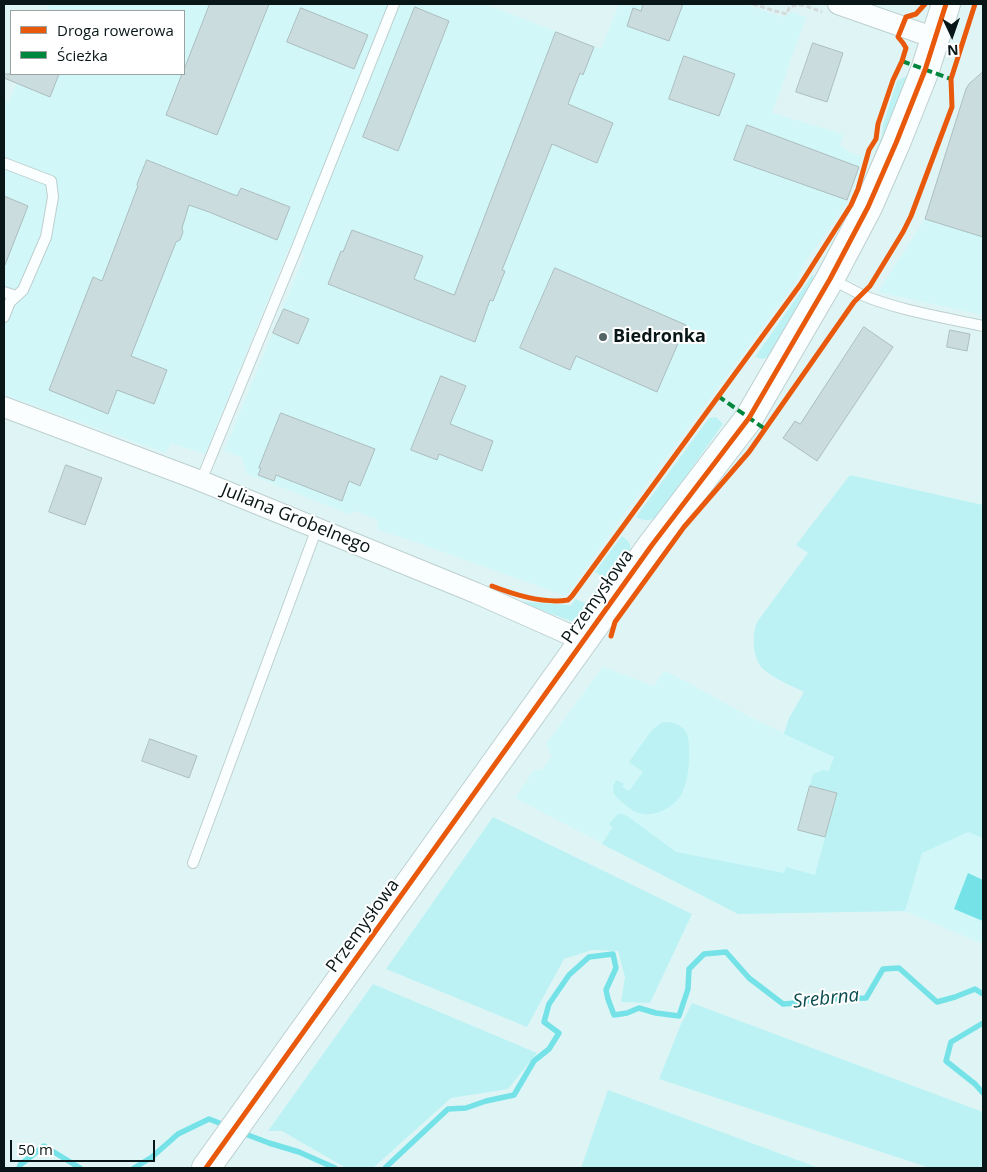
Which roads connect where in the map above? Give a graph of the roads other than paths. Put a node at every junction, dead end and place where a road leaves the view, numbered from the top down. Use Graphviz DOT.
graph roads {
  1 [pos="394,4"];
  2 [pos="838,4"];
  3 [pos="946,4"];
  4 [pos="935,38"];
  5 [pos="4,164"];
  6 [pos="830,279"];
  7 [pos="4,292"];
  8 [pos="16,296"];
  9 [pos="4,317"];
  10 [pos="983,326"];
  11 [pos="4,407"];
  12 [pos="201,481"];
  13 [pos="317,528"];
  14 [pos="584,641"];
  15 [pos="192,863"];
  16 [pos="206,1168"];
  1 -- 12 [label="lane"];
  2 -- 4 [label="street"];
  3 -- 4 [label="street, Przemysłowa"];
  4 -- 6 [label="street, Przemysłowa"];
  5 -- 8 [label="lane"];
  6 -- 10 [label="lane"];
  6 -- 14 [label="street, Przemysłowa"];
  7 -- 8 [label="lane"];
  8 -- 9 [label="lane"];
  11 -- 12 [label="street, Juliana Grobelnego"];
  12 -- 13 [label="street, Juliana Grobelnego"];
  13 -- 14 [label="street, Juliana Grobelnego"];
  13 -- 15 [label="lane"];
  14 -- 16 [label="street, Przemysłowa"];
}
